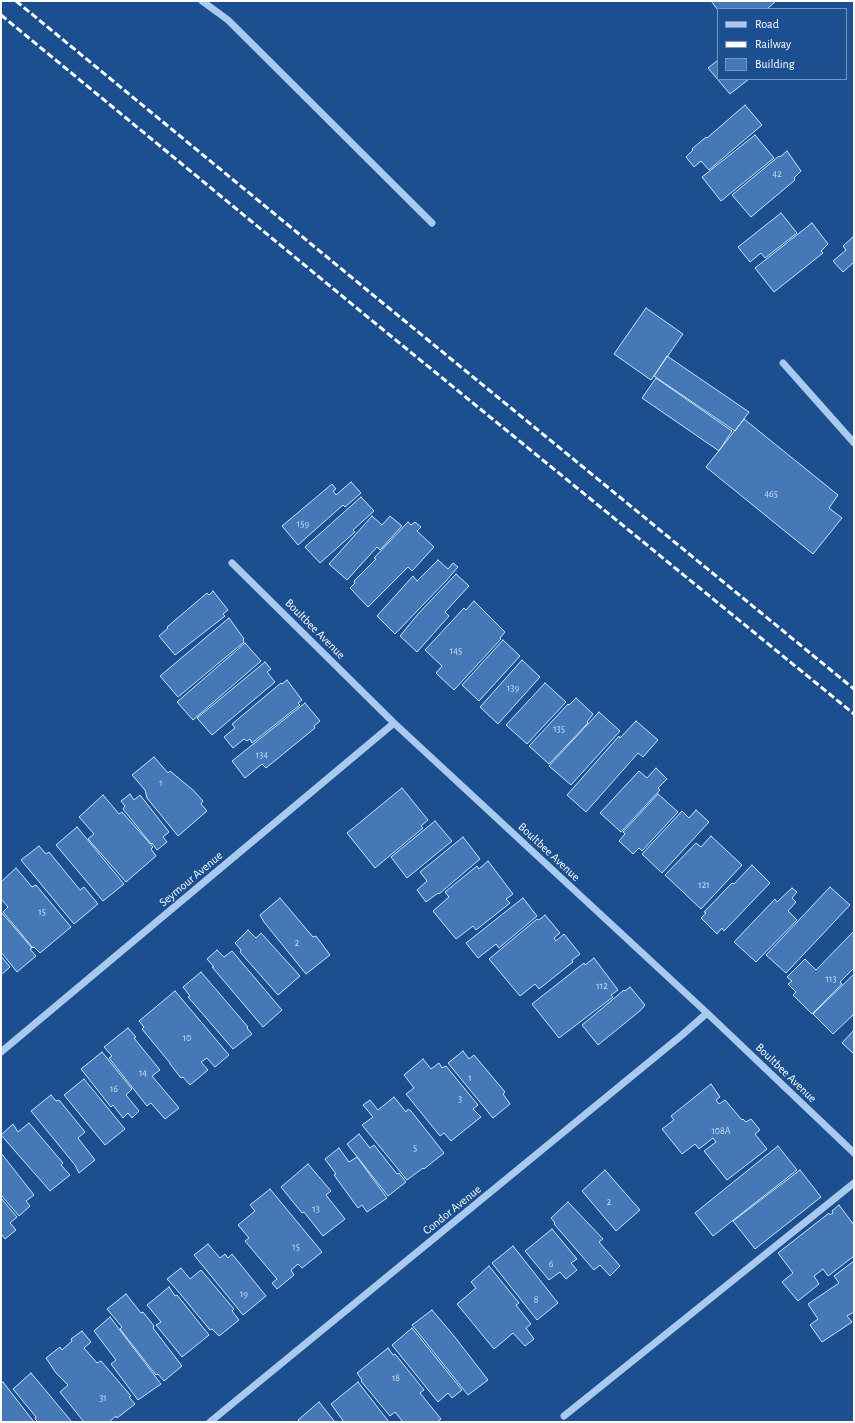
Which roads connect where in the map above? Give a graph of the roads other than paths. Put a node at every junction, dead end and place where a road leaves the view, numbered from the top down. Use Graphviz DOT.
graph roads {
  1 [pos="202,1"];
  2 [pos="432,223"];
  3 [pos="783,363"];
  4 [pos="854,443"];
  5 [pos="232,563"];
  6 [pos="394,722"];
  7 [pos="707,1013"];
  8 [pos="1,1052"];
  9 [pos="854,1154"];
  10 [pos="854,1183"];
  11 [pos="564,1416"];
  12 [pos="210,1422"];
  1 -- 2 [label="street"];
  3 -- 4 [label="street"];
  5 -- 6 [label="street, Boultbee Avenue"];
  6 -- 7 [label="street, Boultbee Avenue"];
  6 -- 8 [label="street, Seymour Avenue"];
  7 -- 9 [label="street, Boultbee Avenue"];
  7 -- 12 [label="street, Condor Avenue"];
  10 -- 11 [label="street"];
}
